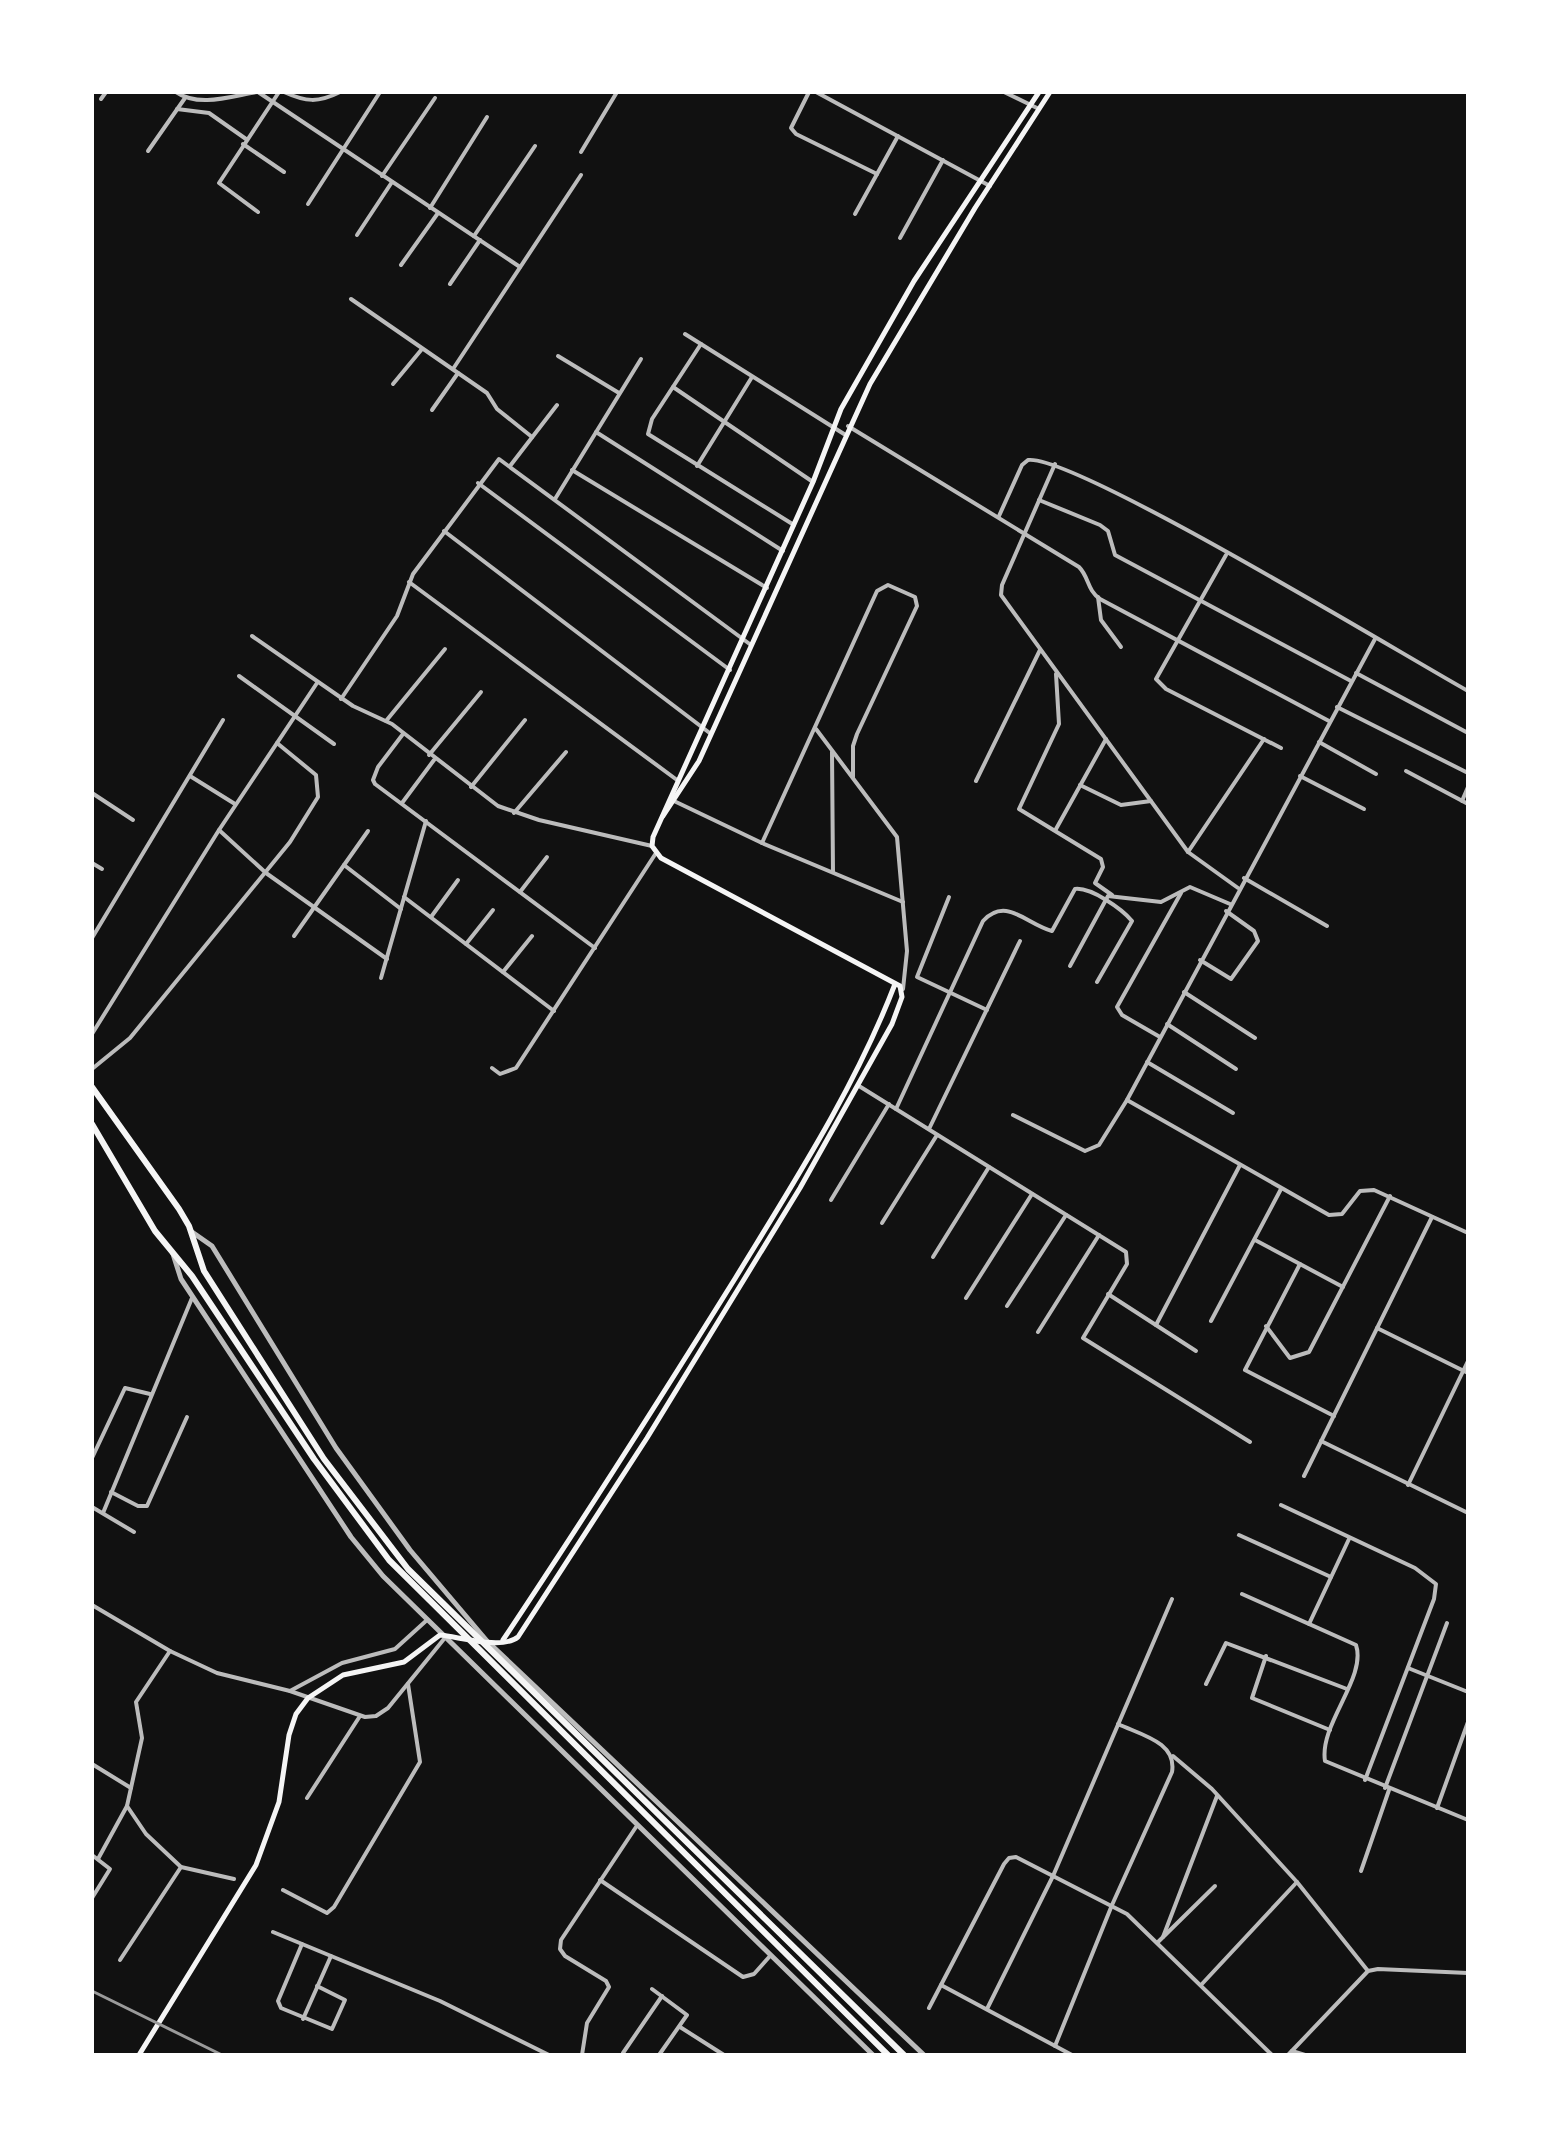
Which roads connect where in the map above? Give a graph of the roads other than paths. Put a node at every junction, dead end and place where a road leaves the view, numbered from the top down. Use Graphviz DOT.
graph roads {
  1 [pos="106,92"];
  2 [pos="176,92"];
  3 [pos="258,92"];
  4 [pos="281,92"];
  5 [pos="340,92"];
  6 [pos="380,92"];
  7 [pos="617,92"];
  8 [pos="809,92"];
  9 [pos="816,92"];
  10 [pos="1004,92"];
  11 [pos="1039,92"];
  12 [pos="1050,92"];
  13 [pos="185,98"];
  14 [pos="435,98"];
  15 [pos="101,99"];
  16 [pos="272,103"];
  17 [pos="1031,106"];
  18 [pos="177,109"];
  19 [pos="1039,109"];
  20 [pos="487,117"];
  21 [pos="898,136"];
  22 [pos="245,142"];
  23 [pos="535,146"];
  24 [pos="148,151"];
  25 [pos="344,151"];
  26 [pos="581,152"];
  27 [pos="943,160"];
  28 [pos="284,172"];
  29 [pos="877,174"];
  30 [pos="581,175"];
  31 [pos="382,176"];
  32 [pos="982,181"];
  33 [pos="392,182"];
  34 [pos="990,186"];
  35 [pos="308,204"];
  36 [pos="430,208"];
  37 [pos="258,212"];
  38 [pos="438,213"];
  39 [pos="855,214"];
  40 [pos="357,235"];
  41 [pos="474,236"];
  42 [pos="900,238"];
  43 [pos="480,240"];
  44 [pos="401,265"];
  45 [pos="520,267"];
  46 [pos="450,284"];
  47 [pos="351,299"];
  48 [pos="685,334"];
  49 [pos="701,344"];
  50 [pos="422,348"];
  51 [pos="558,356"];
  52 [pos="641,359"];
  53 [pos="455,371"];
  54 [pos="752,377"];
  55 [pos="393,384"];
  56 [pos="673,387"];
  57 [pos="619,393"];
  58 [pos="557,405"];
  59 [pos="432,410"];
  60 [pos="724,421"];
  61 [pos="848,426"];
  62 [pos="834,428"];
  63 [pos="596,432"];
  64 [pos="844,434"];
  65 [pos="532,437"];
  66 [pos="1055,464"];
  67 [pos="510,466"];
  68 [pos="697,466"];
  69 [pos="572,470"];
  70 [pos="813,482"];
  71 [pos="478,483"];
  72 [pos="555,499"];
  73 [pos="1039,500"];
  74 [pos="999,516"];
  75 [pos="794,525"];
  76 [pos="444,531"];
  77 [pos="1025,533"];
  78 [pos="783,551"];
  79 [pos="1226,555"];
  80 [pos="409,582"];
  81 [pos="767,588"];
  82 [pos="1098,597"];
  83 [pos="1201,598"];
  84 [pos="252,636"];
  85 [pos="1177,639"];
  86 [pos="1375,639"];
  87 [pos="743,640"];
  88 [pos="751,645"];
  89 [pos="1121,647"];
  90 [pos="445,649"];
  91 [pos="1040,650"];
  92 [pos="730,670"];
  93 [pos="1056,671"];
  94 [pos="1356,673"];
  95 [pos="239,676"];
  96 [pos="1351,681"];
  97 [pos="317,683"];
  98 [pos="1468,691"];
  99 [pos="481,692"];
  100 [pos="341,699"];
  101 [pos="1337,707"];
  102 [pos="294,717"];
  103 [pos="223,720"];
  104 [pos="525,720"];
  105 [pos="386,721"];
  106 [pos="1329,721"];
  107 [pos="703,728"];
  108 [pos="816,729"];
  109 [pos="1468,733"];
  110 [pos="404,734"];
  111 [pos="711,734"];
  112 [pos="1106,739"];
  113 [pos="1264,739"];
  114 [pos="1318,741"];
  115 [pos="277,743"];
  116 [pos="334,744"];
  117 [pos="1281,748"];
  118 [pos="832,750"];
  119 [pos="566,752"];
  120 [pos="431,757"];
  121 [pos="1406,771"];
  122 [pos="1468,773"];
  123 [pos="1376,774"];
  124 [pos="190,776"];
  125 [pos="1300,776"];
  126 [pos="853,777"];
  127 [pos="677,780"];
  128 [pos="976,781"];
  129 [pos="1080,785"];
  130 [pos="1468,787"];
  131 [pos="471,788"];
  132 [pos="92,793"];
  133 [pos="674,801"];
  134 [pos="1151,801"];
  135 [pos="1462,801"];
  136 [pos="402,803"];
  137 [pos="236,804"];
  138 [pos="1468,804"];
  139 [pos="1364,809"];
  140 [pos="514,813"];
  141 [pos="133,820"];
  142 [pos="426,821"];
  143 [pos="656,826"];
  144 [pos="1056,829"];
  145 [pos="219,830"];
  146 [pos="368,831"];
  147 [pos="762,843"];
  148 [pos="652,846"];
  149 [pos="1188,852"];
  150 [pos="656,853"];
  151 [pos="547,857"];
  152 [pos="92,863"];
  153 [pos="344,865"];
  154 [pos="102,869"];
  155 [pos="266,873"];
  156 [pos="833,873"];
  157 [pos="1244,878"];
  158 [pos="458,880"];
  159 [pos="1238,888"];
  160 [pos="1182,891"];
  161 [pos="520,892"];
  162 [pos="1112,895"];
  163 [pos="404,897"];
  164 [pos="949,897"];
  165 [pos="1105,901"];
  166 [pos="903,902"];
  167 [pos="1230,904"];
  168 [pos="314,907"];
  169 [pos="401,909"];
  170 [pos="493,910"];
  171 [pos="1226,911"];
  172 [pos="431,917"];
  173 [pos="1327,926"];
  174 [pos="294,936"];
  175 [pos="532,936"];
  176 [pos="92,938"];
  177 [pos="1020,941"];
  178 [pos="466,944"];
  179 [pos="595,948"];
  180 [pos="387,959"];
  181 [pos="1200,960"];
  182 [pos="1070,966"];
  183 [pos="503,972"];
  184 [pos="381,978"];
  185 [pos="1097,982"];
  186 [pos="895,984"];
  187 [pos="903,989"];
  188 [pos="1184,992"];
  189 [pos="950,993"];
  190 [pos="987,1010"];
  191 [pos="554,1011"];
  192 [pos="1167,1024"];
  193 [pos="92,1034"];
  194 [pos="1160,1037"];
  195 [pos="1255,1038"];
  196 [pos="1147,1062"];
  197 [pos="492,1068"];
  198 [pos="92,1069"];
  199 [pos="1236,1069"];
  200 [pos="859,1086"];
  201 [pos="92,1087"];
  202 [pos="1127,1100"];
  203 [pos="889,1104"];
  204 [pos="896,1109"];
  205 [pos="1233,1113"];
  206 [pos="1013,1115"];
  207 [pos="92,1124"];
  208 [pos="929,1129"];
  209 [pos="937,1135"];
  210 [pos="1240,1165"];
  211 [pos="989,1167"];
  212 [pos="1282,1188"];
  213 [pos="1032,1194"];
  214 [pos="1390,1196"];
  215 [pos="831,1200"];
  216 [pos="1066,1215"];
  217 [pos="1432,1217"];
  218 [pos="882,1223"];
  219 [pos="191,1231"];
  220 [pos="1468,1233"];
  221 [pos="1099,1235"];
  222 [pos="1255,1240"];
  223 [pos="173,1251"];
  224 [pos="933,1257"];
  225 [pos="1300,1264"];
  226 [pos="1343,1287"];
  227 [pos="1108,1294"];
  228 [pos="193,1296"];
  229 [pos="966,1298"];
  230 [pos="1007,1306"];
  231 [pos="1211,1321"];
  232 [pos="1156,1325"];
  233 [pos="1266,1326"];
  234 [pos="1377,1328"];
  235 [pos="1038,1332"];
  236 [pos="1196,1351"];
  237 [pos="1468,1361"];
  238 [pos="1466,1372"];
  239 [pos="150,1394"];
  240 [pos="1334,1416"];
  241 [pos="187,1417"];
  242 [pos="1321,1441"];
  243 [pos="1250,1442"];
  244 [pos="94,1449"];
  245 [pos="92,1458"];
  246 [pos="1304,1476"];
  247 [pos="1408,1485"];
  248 [pos="111,1492"];
  249 [pos="1281,1505"];
  250 [pos="92,1507"];
  251 [pos="103,1513"];
  252 [pos="1468,1513"];
  253 [pos="134,1532"];
  254 [pos="1239,1535"];
  255 [pos="1349,1539"];
  256 [pos="1331,1577"];
  257 [pos="1242,1594"];
  258 [pos="1172,1599"];
  259 [pos="92,1605"];
  260 [pos="427,1620"];
  261 [pos="1447,1623"];
  262 [pos="1309,1624"];
  263 [pos="442,1637"];
  264 [pos="503,1640"];
  265 [pos="487,1641"];
  266 [pos="170,1651"];
  267 [pos="1266,1656"];
  268 [pos="1408,1668"];
  269 [pos="1427,1676"];
  270 [pos="408,1684"];
  271 [pos="1206,1684"];
  272 [pos="1347,1689"];
  273 [pos="290,1691"];
  274 [pos="1468,1692"];
  275 [pos="360,1716"];
  276 [pos="1468,1722"];
  277 [pos="1118,1724"];
  278 [pos="1330,1730"];
  279 [pos="1171,1754"];
  280 [pos="92,1764"];
  281 [pos="1365,1780"];
  282 [pos="131,1788"];
  283 [pos="1387,1788"];
  284 [pos="1217,1796"];
  285 [pos="307,1798"];
  286 [pos="127,1806"];
  287 [pos="1437,1808"];
  288 [pos="1468,1820"];
  289 [pos="636,1827"];
  290 [pos="92,1855"];
  291 [pos="98,1859"];
  292 [pos="181,1867"];
  293 [pos="1361,1871"];
  294 [pos="1053,1876"];
  295 [pos="234,1879"];
  296 [pos="600,1880"];
  297 [pos="1297,1882"];
  298 [pos="1215,1886"];
  299 [pos="283,1890"];
  300 [pos="92,1898"];
  301 [pos="1112,1905"];
  302 [pos="273,1932"];
  303 [pos="1163,1937"];
  304 [pos="1158,1942"];
  305 [pos="302,1944"];
  306 [pos="772,1954"];
  307 [pos="331,1956"];
  308 [pos="120,1960"];
  309 [pos="1368,1971"];
  310 [pos="1468,1973"];
  311 [pos="941,1985"];
  312 [pos="1201,1985"];
  313 [pos="317,1986"];
  314 [pos="652,1989"];
  315 [pos="662,1996"];
  316 [pos="929,2008"];
  317 [pos="987,2009"];
  318 [pos="303,2019"];
  319 [pos="680,2027"];
  320 [pos="1055,2046"];
  321 [pos="623,2053"];
  322 [pos="1290,2053"];
  323 [pos="139,2055"];
  324 [pos="549,2055"];
  325 [pos="582,2055"];
  326 [pos="659,2055"];
  327 [pos="724,2055"];
  328 [pos="873,2055"];
  329 [pos="888,2055"];
  330 [pos="904,2055"];
  331 [pos="924,2055"];
  332 [pos="1072,2055"];
  333 [pos="1272,2055"];
  334 [pos="1305,2055"];
  1 -- 15 [label="street"];
  2 -- 13 [label="street"];
  3 -- 13 [label="street"];
  3 -- 16 [label="street"];
  4 -- 5 [label="street"];
  4 -- 16 [label="street"];
  6 -- 25 [label="street"];
  7 -- 26 [label="street"];
  8 -- 29 [label="street"];
  9 -- 21 [label="street"];
  10 -- 17 [label="street"];
  11 -- 17 [label="main road"];
  12 -- 19 [label="main road"];
  13 -- 18 [label="street"];
  14 -- 31 [label="street"];
  16 -- 22 [label="street"];
  16 -- 25 [label="street"];
  17 -- 19 [label="street"];
  17 -- 32 [label="main road"];
  18 -- 22 [label="street"];
  18 -- 24 [label="street"];
  19 -- 34 [label="main road"];
  20 -- 36 [label="street"];
  21 -- 27 [label="street"];
  21 -- 29 [label="street"];
  22 -- 28 [label="street"];
  22 -- 37 [label="street"];
  23 -- 41 [label="street"];
  25 -- 31 [label="street"];
  25 -- 35 [label="street"];
  27 -- 32 [label="street"];
  27 -- 42 [label="street"];
  29 -- 39 [label="street"];
  30 -- 45 [label="street"];
  31 -- 33 [label="street"];
  32 -- 34 [label="street"];
  32 -- 62 [label="main road"];
  33 -- 36 [label="street"];
  33 -- 40 [label="street"];
  34 -- 61 [label="main road"];
  36 -- 38 [label="street"];
  38 -- 41 [label="street"];
  38 -- 44 [label="street"];
  41 -- 43 [label="street"];
  43 -- 45 [label="street"];
  43 -- 46 [label="street"];
  45 -- 53 [label="street"];
  47 -- 50 [label="street"];
  48 -- 49 [label="street"];
  49 -- 54 [label="street"];
  49 -- 56 [label="street"];
  50 -- 53 [label="street"];
  50 -- 55 [label="street"];
  51 -- 57 [label="street"];
  52 -- 57 [label="street"];
  53 -- 59 [label="street"];
  53 -- 65 [label="street"];
  54 -- 60 [label="street"];
  54 -- 62 [label="street"];
  56 -- 60 [label="street"];
  56 -- 68 [label="street"];
  57 -- 63 [label="street"];
  58 -- 65 [label="street"];
  60 -- 68 [label="street"];
  60 -- 70 [label="street"];
  61 -- 64 [label="main road"];
  61 -- 74 [label="street"];
  62 -- 64 [label="street"];
  62 -- 70 [label="main road"];
  63 -- 69 [label="street"];
  63 -- 78 [label="street"];
  64 -- 88 [label="main road"];
  65 -- 67 [label="street"];
  66 -- 73 [label="street"];
  66 -- 74 [label="street"];
  66 -- 79 [label="street"];
  67 -- 71 [label="street"];
  67 -- 72 [label="street"];
  68 -- 75 [label="street"];
  69 -- 72 [label="street"];
  69 -- 81 [label="street"];
  70 -- 75 [label="main road"];
  71 -- 76 [label="street"];
  71 -- 92 [label="street"];
  72 -- 87 [label="street"];
  73 -- 77 [label="street"];
  73 -- 83 [label="street"];
  74 -- 77 [label="street"];
  75 -- 78 [label="main road"];
  76 -- 80 [label="street"];
  76 -- 107 [label="street"];
  77 -- 82 [label="street"];
  77 -- 91 [label="street"];
  78 -- 81 [label="main road"];
  79 -- 83 [label="street"];
  79 -- 86 [label="street"];
  80 -- 100 [label="street"];
  80 -- 127 [label="street"];
  81 -- 87 [label="main road"];
  82 -- 85 [label="street"];
  82 -- 89 [label="street"];
  83 -- 85 [label="street"];
  83 -- 96 [label="street"];
  84 -- 97 [label="street"];
  85 -- 106 [label="street"];
  85 -- 113 [label="street"];
  86 -- 94 [label="street"];
  86 -- 98 [label="street"];
  87 -- 88 [label="street"];
  87 -- 92 [label="main road"];
  88 -- 111 [label="main road"];
  90 -- 105 [label="street"];
  91 -- 93 [label="street"];
  91 -- 128 [label="street"];
  92 -- 107 [label="main road"];
  93 -- 112 [label="street"];
  93 -- 144 [label="street"];
  94 -- 96 [label="street"];
  94 -- 109 [label="street"];
  95 -- 102 [label="street"];
  96 -- 101 [label="street"];
  97 -- 100 [label="street"];
  97 -- 102 [label="street"];
  99 -- 120 [label="street"];
  100 -- 105 [label="street"];
  101 -- 106 [label="street"];
  101 -- 122 [label="street"];
  102 -- 115 [label="street"];
  102 -- 116 [label="street"];
  103 -- 124 [label="street"];
  104 -- 131 [label="street"];
  105 -- 110 [label="street"];
  106 -- 114 [label="street"];
  107 -- 111 [label="street"];
  107 -- 127 [label="main road"];
  108 -- 118 [label="street"];
  108 -- 126 [label="street"];
  108 -- 147 [label="street"];
  110 -- 120 [label="street"];
  110 -- 136 [label="street"];
  111 -- 133 [label="main road"];
  112 -- 129 [label="street"];
  112 -- 134 [label="street"];
  113 -- 117 [label="street"];
  113 -- 149 [label="street"];
  114 -- 123 [label="street"];
  114 -- 125 [label="street"];
  115 -- 137 [label="street"];
  115 -- 155 [label="street"];
  118 -- 126 [label="street"];
  118 -- 156 [label="street"];
  119 -- 140 [label="street"];
  120 -- 131 [label="street"];
  120 -- 136 [label="street"];
  121 -- 135 [label="street"];
  124 -- 137 [label="street"];
  124 -- 176 [label="street"];
  125 -- 139 [label="street"];
  125 -- 157 [label="street"];
  126 -- 166 [label="street"];
  127 -- 143 [label="main road"];
  129 -- 134 [label="street"];
  129 -- 144 [label="street"];
  130 -- 135 [label="street"];
  131 -- 140 [label="street"];
  132 -- 141 [label="street"];
  133 -- 143 [label="main road"];
  133 -- 147 [label="street"];
  134 -- 149 [label="street"];
  135 -- 138 [label="street"];
  136 -- 142 [label="street"];
  137 -- 145 [label="street"];
  140 -- 148 [label="street"];
  142 -- 161 [label="street"];
  142 -- 163 [label="street"];
  143 -- 148 [label="main road"];
  144 -- 162 [label="street"];
  145 -- 155 [label="street"];
  145 -- 193 [label="street"];
  146 -- 153 [label="street"];
  147 -- 156 [label="street"];
  148 -- 150 [label="main road"];
  149 -- 159 [label="street"];
  150 -- 179 [label="street"];
  150 -- 186 [label="main road"];
  151 -- 161 [label="street"];
  152 -- 154 [label="street"];
  153 -- 168 [label="street"];
  153 -- 169 [label="street"];
  155 -- 168 [label="street"];
  155 -- 198 [label="street"];
  156 -- 166 [label="street"];
  157 -- 159 [label="street"];
  157 -- 173 [label="street"];
  158 -- 172 [label="street"];
  159 -- 167 [label="street"];
  160 -- 162 [label="street"];
  160 -- 167 [label="street"];
  160 -- 194 [label="street"];
  161 -- 179 [label="street"];
  162 -- 165 [label="street"];
  163 -- 169 [label="street"];
  163 -- 172 [label="street"];
  164 -- 189 [label="street"];
  165 -- 182 [label="street"];
  165 -- 185 [label="street"];
  165 -- 189 [label="street"];
  166 -- 187 [label="street"];
  167 -- 171 [label="street"];
  168 -- 174 [label="street"];
  168 -- 180 [label="street"];
  169 -- 180 [label="street"];
  170 -- 178 [label="street"];
  171 -- 181 [label="street"];
  171 -- 181 [label="street"];
  172 -- 178 [label="street"];
  175 -- 183 [label="street"];
  177 -- 190 [label="street"];
  178 -- 183 [label="street"];
  179 -- 191 [label="street"];
  180 -- 184 [label="street"];
  181 -- 188 [label="street"];
  183 -- 191 [label="street"];
  186 -- 187 [label="main road"];
  186 -- 264 [label="main road"];
  187 -- 200 [label="main road"];
  188 -- 192 [label="street"];
  188 -- 195 [label="street"];
  189 -- 190 [label="street"];
  189 -- 204 [label="street"];
  190 -- 208 [label="street"];
  191 -- 197 [label="street"];
  192 -- 194 [label="street"];
  192 -- 199 [label="street"];
  194 -- 196 [label="street"];
  196 -- 202 [label="street"];
  196 -- 205 [label="street"];
  200 -- 203 [label="street"];
  200 -- 264 [label="main road"];
  201 -- 219 [label="highway"];
  202 -- 206 [label="street"];
  202 -- 210 [label="street"];
  203 -- 204 [label="street"];
  203 -- 215 [label="street"];
  204 -- 208 [label="street"];
  207 -- 223 [label="highway"];
  208 -- 209 [label="street"];
  209 -- 211 [label="street"];
  209 -- 218 [label="street"];
  210 -- 212 [label="street"];
  210 -- 232 [label="street"];
  211 -- 213 [label="street"];
  211 -- 224 [label="street"];
  212 -- 214 [label="street"];
  212 -- 222 [label="street"];
  213 -- 216 [label="street"];
  213 -- 229 [label="street"];
  214 -- 217 [label="street"];
  214 -- 226 [label="street"];
  216 -- 221 [label="street"];
  216 -- 230 [label="street"];
  217 -- 220 [label="street"];
  217 -- 234 [label="street"];
  219 -- 265 [label="street"];
  219 -- 330 [label="highway"];
  221 -- 227 [label="street"];
  221 -- 235 [label="street"];
  222 -- 225 [label="street"];
  222 -- 231 [label="street"];
  223 -- 228 [label="street"];
  223 -- 329 [label="highway"];
  225 -- 226 [label="street"];
  225 -- 233 [label="street"];
  226 -- 233 [label="street"];
  227 -- 232 [label="street"];
  227 -- 243 [label="street"];
  228 -- 239 [label="street"];
  228 -- 260 [label="street"];
  232 -- 236 [label="street"];
  233 -- 240 [label="street"];
  234 -- 238 [label="street"];
  234 -- 240 [label="street"];
  237 -- 238 [label="street"];
  238 -- 247 [label="street"];
  239 -- 244 [label="street"];
  239 -- 248 [label="street"];
  240 -- 242 [label="street"];
  241 -- 248 [label="street"];
  242 -- 246 [label="street"];
  242 -- 247 [label="street"];
  244 -- 245 [label="street"];
  247 -- 252 [label="street"];
  248 -- 251 [label="street"];
  249 -- 255 [label="street"];
  250 -- 251 [label="street"];
  251 -- 253 [label="street"];
  254 -- 256 [label="street"];
  255 -- 256 [label="street"];
  255 -- 268 [label="street"];
  256 -- 262 [label="street"];
  257 -- 262 [label="street"];
  258 -- 277 [label="street"];
  259 -- 266 [label="street"];
  260 -- 263 [label="street"];
  260 -- 273 [label="street"];
  261 -- 269 [label="street"];
  262 -- 272 [label="street"];
  263 -- 265 [label="main road"];
  263 -- 270 [label="street"];
  263 -- 289 [label="street"];
  263 -- 323 [label="main road"];
  264 -- 265 [label="main road"];
  265 -- 331 [label="street"];
  266 -- 273 [label="street"];
  266 -- 282 [label="street"];
  267 -- 271 [label="street"];
  267 -- 272 [label="street"];
  267 -- 278 [label="street"];
  268 -- 269 [label="street"];
  268 -- 281 [label="street"];
  269 -- 274 [label="street"];
  269 -- 283 [label="street"];
  270 -- 275 [label="street"];
  270 -- 299 [label="street"];
  272 -- 278 [label="street"];
  273 -- 275 [label="street"];
  275 -- 285 [label="street"];
  276 -- 287 [label="street"];
  277 -- 279 [label="street"];
  277 -- 294 [label="street"];
  278 -- 281 [label="street"];
  279 -- 284 [label="street"];
  279 -- 301 [label="street"];
  280 -- 282 [label="street"];
  281 -- 283 [label="street"];
  282 -- 286 [label="street"];
  283 -- 287 [label="street"];
  283 -- 293 [label="street"];
  284 -- 297 [label="street"];
  284 -- 303 [label="street"];
  286 -- 291 [label="street"];
  286 -- 292 [label="street"];
  287 -- 288 [label="street"];
  289 -- 296 [label="street"];
  289 -- 306 [label="street"];
  290 -- 291 [label="street"];
  291 -- 300 [label="street"];
  292 -- 295 [label="street"];
  292 -- 308 [label="street"];
  294 -- 301 [label="street"];
  294 -- 311 [label="street"];
  294 -- 317 [label="street"];
  296 -- 306 [label="street"];
  296 -- 325 [label="street"];
  297 -- 309 [label="street"];
  297 -- 312 [label="street"];
  298 -- 303 [label="street"];
  301 -- 304 [label="street"];
  301 -- 320 [label="street"];
  302 -- 305 [label="street"];
  303 -- 304 [label="street"];
  304 -- 312 [label="street"];
  305 -- 307 [label="street"];
  305 -- 318 [label="street"];
  306 -- 328 [label="street"];
  307 -- 313 [label="street"];
  307 -- 324 [label="street"];
  309 -- 310 [label="street"];
  309 -- 322 [label="street"];
  311 -- 316 [label="street"];
  311 -- 317 [label="street"];
  312 -- 333 [label="street"];
  313 -- 318 [label="street"];
  313 -- 318 [label="street"];
  314 -- 315 [label="street"];
  315 -- 319 [label="street"];
  315 -- 321 [label="street"];
  317 -- 320 [label="street"];
  319 -- 326 [label="street"];
  319 -- 327 [label="street"];
  320 -- 332 [label="street"];
  322 -- 334 [label="street"];
}
